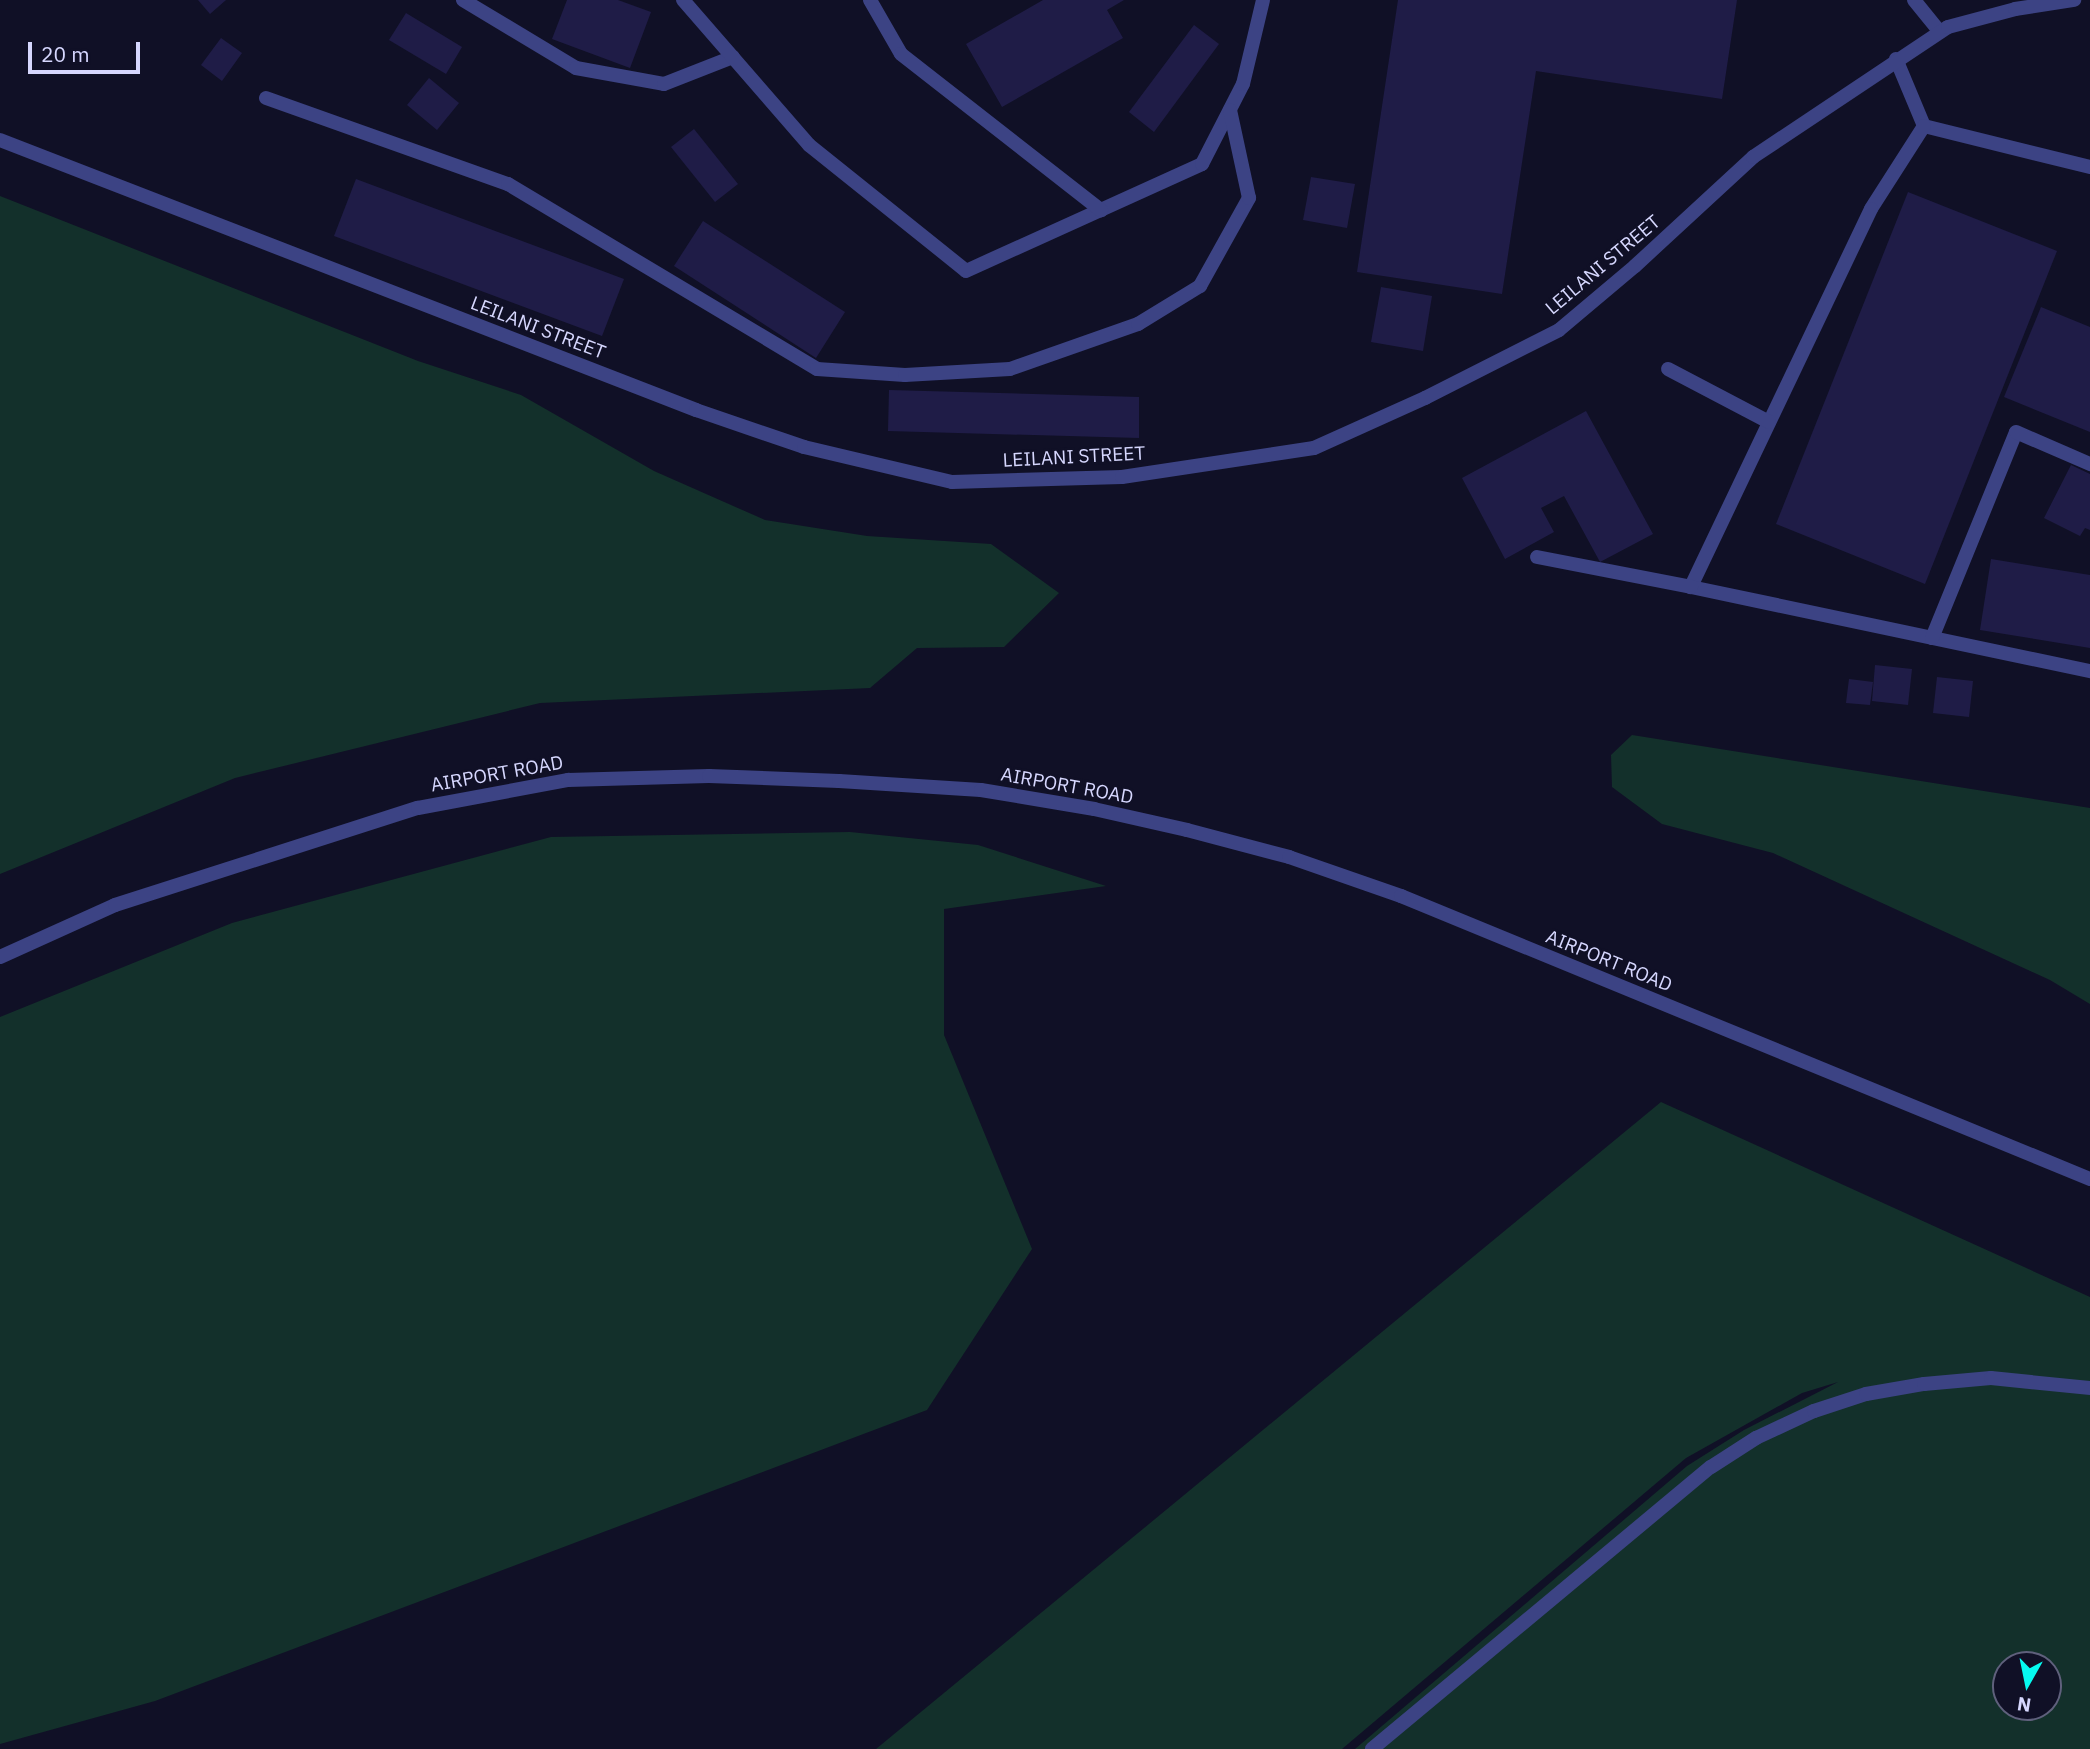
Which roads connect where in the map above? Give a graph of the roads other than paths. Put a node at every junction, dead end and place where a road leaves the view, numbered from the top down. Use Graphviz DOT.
graph roads {
  1 [pos="463,0"];
  2 [pos="684,0"];
  3 [pos="870,0"];
  4 [pos="1263,0"];
  5 [pos="1914,0"];
  6 [pos="2074,0"];
  7 [pos="1940,32"];
  8 [pos="733,57"];
  9 [pos="1896,59"];
  10 [pos="266,97"];
  11 [pos="1230,110"];
  12 [pos="1924,125"];
  13 [pos="0,139"];
  14 [pos="2090,167"];
  15 [pos="1101,210"];
  16 [pos="1668,369"];
  17 [pos="1769,422"];
  18 [pos="2090,464"];
  19 [pos="1537,557"];
  20 [pos="1691,587"];
  21 [pos="1932,638"];
  22 [pos="2090,671"];
  23 [pos="0,957"];
  24 [pos="2090,1180"];
  25 [pos="2090,1388"];
  26 [pos="1372,1749"];
  1 -- 8 [label="street"];
  2 -- 8 [label="street"];
  3 -- 15 [label="street"];
  4 -- 11 [label="street"];
  5 -- 7 [label="street"];
  6 -- 7 [label="street, LEILANI STREET"];
  7 -- 9 [label="street, LEILANI STREET"];
  8 -- 15 [label="street"];
  9 -- 12 [label="street"];
  9 -- 13 [label="street, LEILANI STREET"];
  10 -- 11 [label="street"];
  11 -- 15 [label="street"];
  12 -- 14 [label="street"];
  12 -- 17 [label="street"];
  16 -- 17 [label="street"];
  17 -- 20 [label="street"];
  18 -- 21 [label="street"];
  19 -- 20 [label="street"];
  20 -- 21 [label="street"];
  21 -- 22 [label="street"];
  23 -- 24 [label="street, AIRPORT ROAD"];
  25 -- 26 [label="street"];
}
